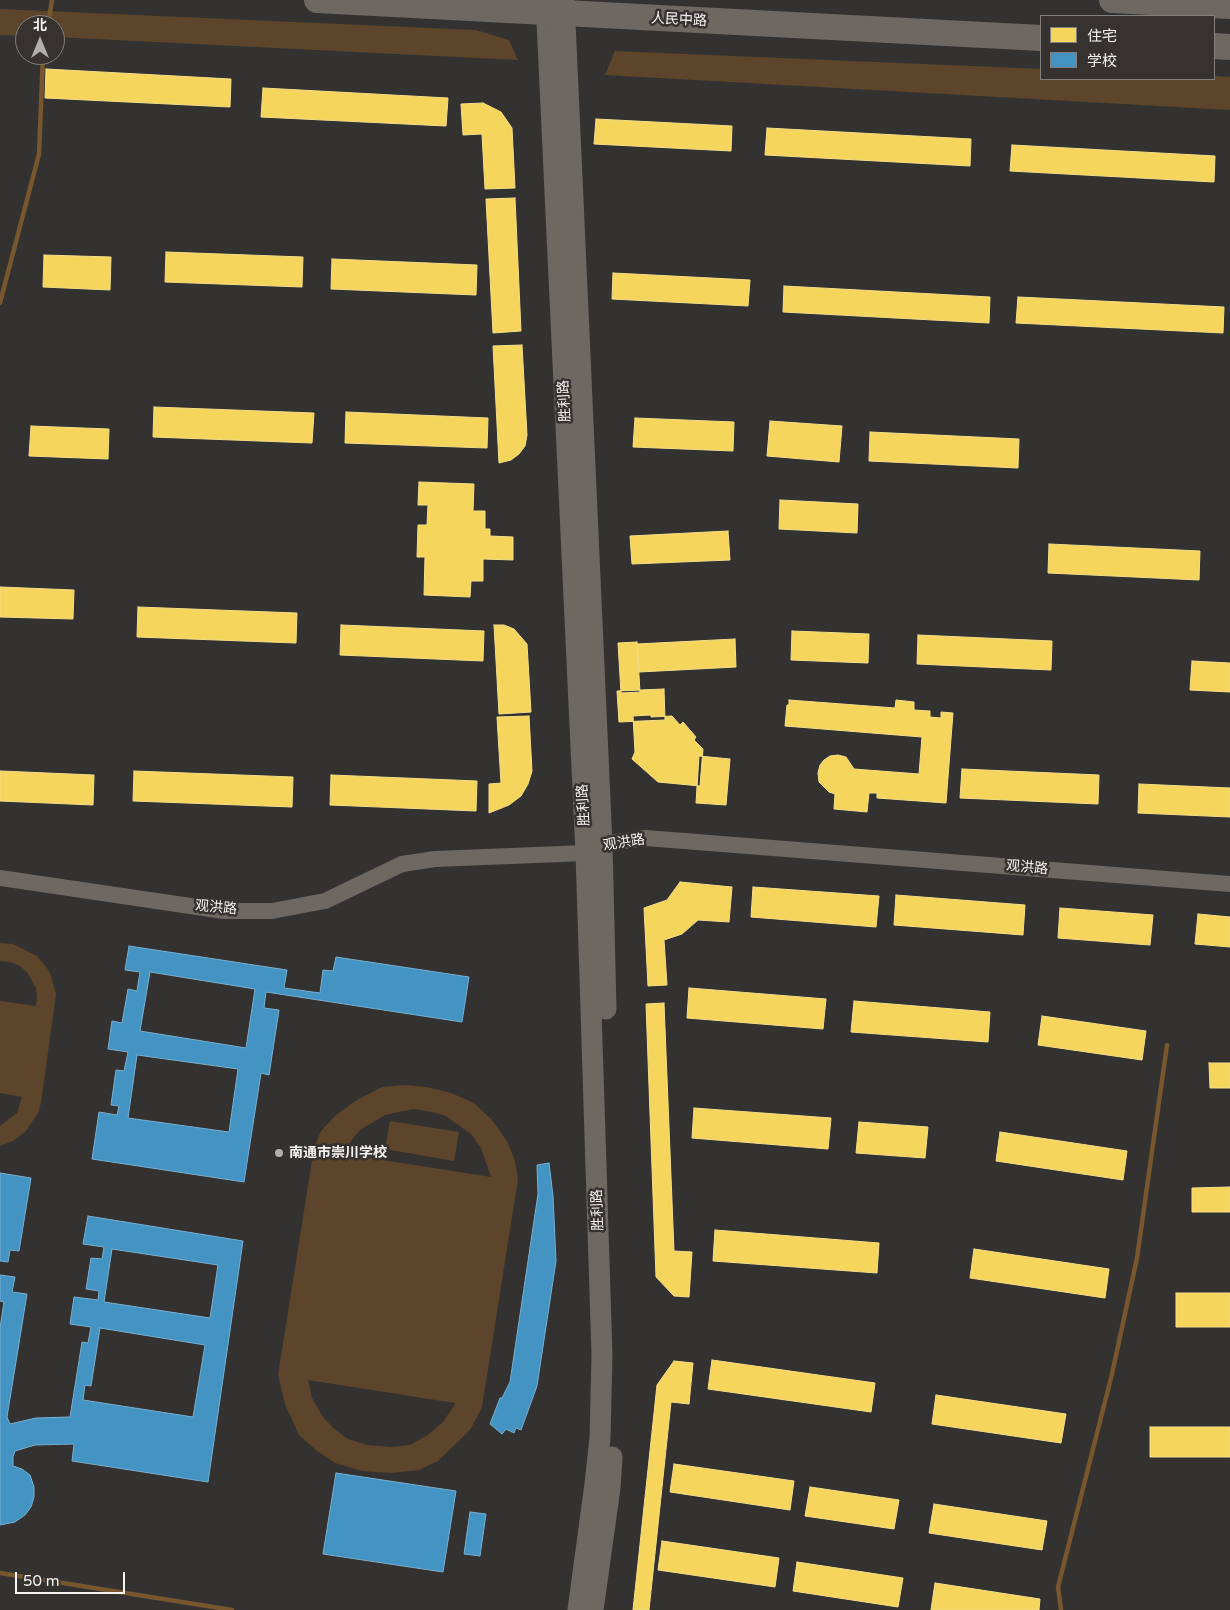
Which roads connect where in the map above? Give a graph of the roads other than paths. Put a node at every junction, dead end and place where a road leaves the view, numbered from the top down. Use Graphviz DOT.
graph roads {
  1 [pos="317,0"];
  2 [pos="1112,0"];
  3 [pos="1230,6"];
  4 [pos="555,7"];
  5 [pos="1040,38"];
  6 [pos="1215,46"];
  7 [pos="1230,47"];
  8 [pos="594,848"];
  9 [pos="0,878"];
  10 [pos="1230,884"];
  11 [pos="578,1610"];
  12 [pos="593,1610"];
  1 -- 4 [label="main road, 人民中路"];
  2 -- 3 [label="main road"];
  4 -- 5 [label="main road, 人民中路"];
  4 -- 8 [label="street, 胜利路"];
  6 -- 7 [label="main road"];
  8 -- 9 [label="street, 观洪路"];
  8 -- 10 [label="street, 观洪路"];
  8 -- 11 [label="street, 胜利路"];
  8 -- 12 [label="street, 胜利路"];
}
